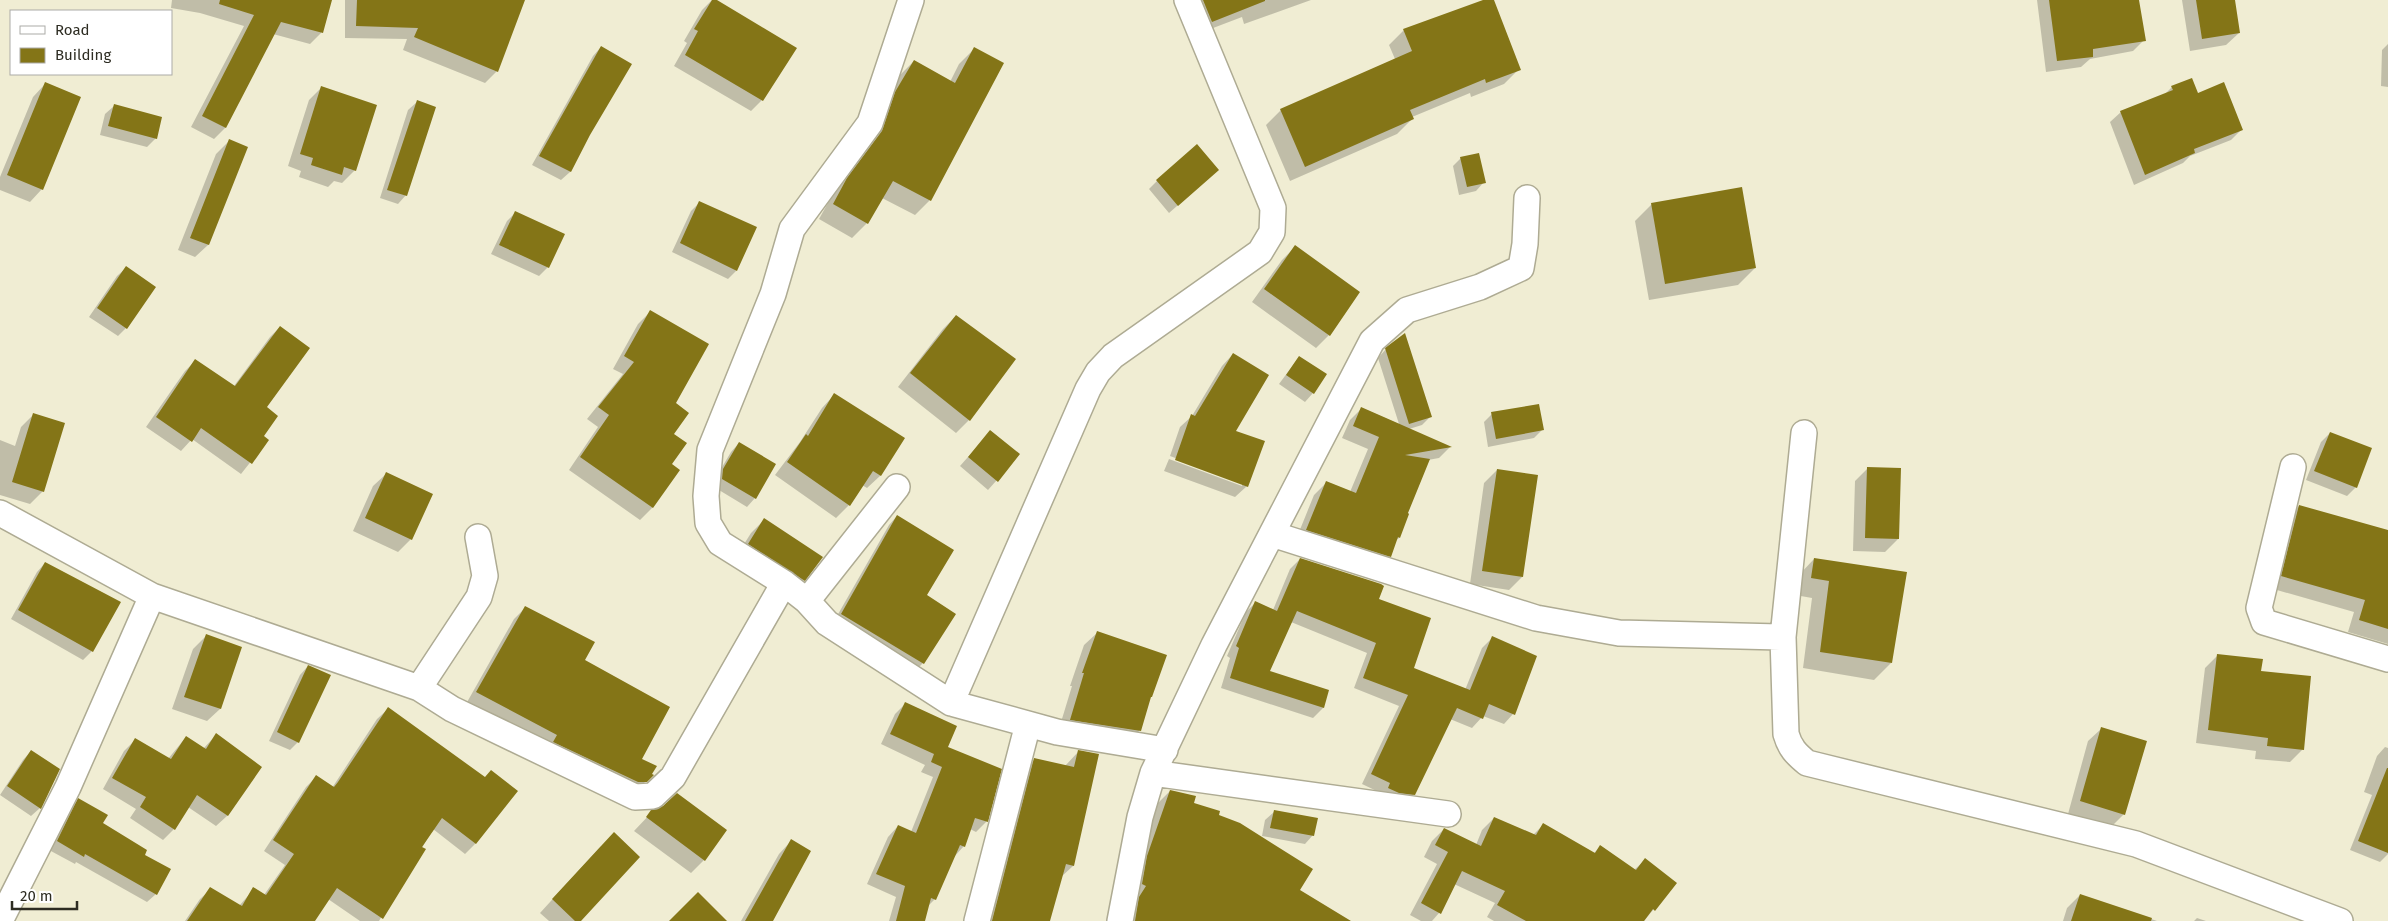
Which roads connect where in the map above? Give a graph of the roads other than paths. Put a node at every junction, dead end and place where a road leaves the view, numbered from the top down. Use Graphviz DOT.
graph roads {
  1 [pos="911,0"];
  2 [pos="1187,0"];
  3 [pos="1527,198"];
  4 [pos="1804,433"];
  5 [pos="2292,467"];
  6 [pos="897,487"];
  7 [pos="0,513"];
  8 [pos="1272,534"];
  9 [pos="478,537"];
  10 [pos="784,583"];
  11 [pos="152,596"];
  12 [pos="807,600"];
  13 [pos="1783,637"];
  14 [pos="2388,659"];
  15 [pos="419,688"];
  16 [pos="951,703"];
  17 [pos="1028,724"];
  18 [pos="1165,750"];
  19 [pos="1153,773"];
  20 [pos="1448,814"];
  21 [pos="0,921"];
  22 [pos="977,921"];
  23 [pos="1120,921"];
  24 [pos="2340,921"];
  1 -- 10 [label="street"];
  2 -- 16 [label="street"];
  3 -- 8 [label="street"];
  4 -- 13 [label="street"];
  5 -- 14 [label="street"];
  6 -- 12 [label="street"];
  7 -- 11 [label="street"];
  8 -- 13 [label="street"];
  8 -- 18 [label="street"];
  9 -- 15 [label="street"];
  10 -- 12 [label="street"];
  10 -- 15 [label="street"];
  11 -- 15 [label="street"];
  11 -- 21 [label="street"];
  12 -- 16 [label="street"];
  13 -- 24 [label="street"];
  16 -- 17 [label="street"];
  17 -- 18 [label="street"];
  17 -- 22 [label="street"];
  18 -- 19 [label="street"];
  19 -- 20 [label="street"];
  19 -- 23 [label="street"];
}
